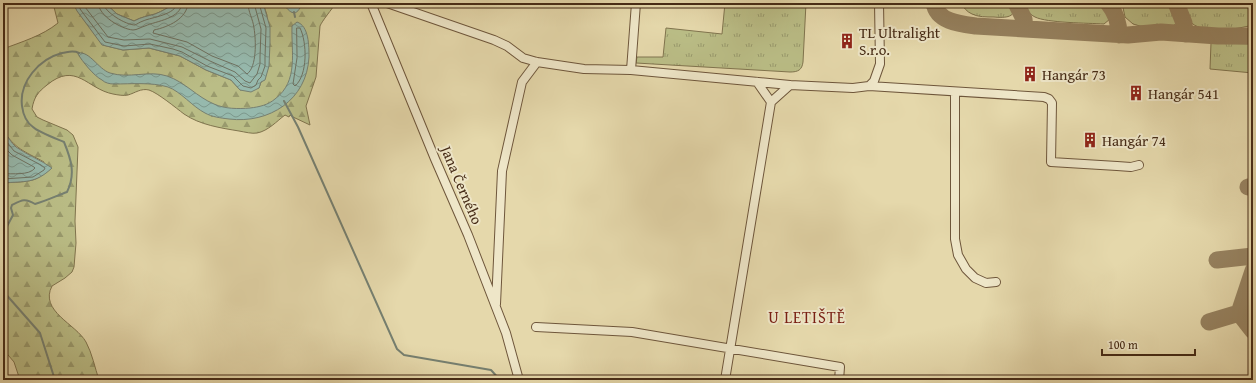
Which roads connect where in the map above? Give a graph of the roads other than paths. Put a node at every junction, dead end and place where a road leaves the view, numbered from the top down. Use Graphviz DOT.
graph roads {
  1 [pos="371,3"];
  2 [pos="387,3"];
  3 [pos="636,3"];
  4 [pos="879,3"];
  5 [pos="537,62"];
  6 [pos="632,70"];
  7 [pos="757,82"];
  8 [pos="790,85"];
  9 [pos="869,86"];
  10 [pos="955,92"];
  11 [pos="771,102"];
  12 [pos="1139,165"];
  13 [pos="996,282"];
  14 [pos="496,307"];
  15 [pos="536,327"];
  16 [pos="730,348"];
  17 [pos="519,380"];
  18 [pos="725,380"];
  19 [pos="839,380"];
  1 -- 14 [label="street, Jana Černého"];
  2 -- 5 [label="street"];
  3 -- 6 [label="street"];
  4 -- 9 [label="street"];
  5 -- 6 [label="street"];
  5 -- 14 [label="street"];
  6 -- 7 [label="street"];
  7 -- 8 [label="street"];
  7 -- 11 [label="street"];
  8 -- 9 [label="street"];
  8 -- 11 [label="street"];
  9 -- 10 [label="street"];
  10 -- 12 [label="street"];
  10 -- 13 [label="street"];
  11 -- 16 [label="street"];
  14 -- 17 [label="street, Jana Černého"];
  15 -- 16 [label="street"];
  16 -- 18 [label="street"];
  16 -- 19 [label="street"];
}
